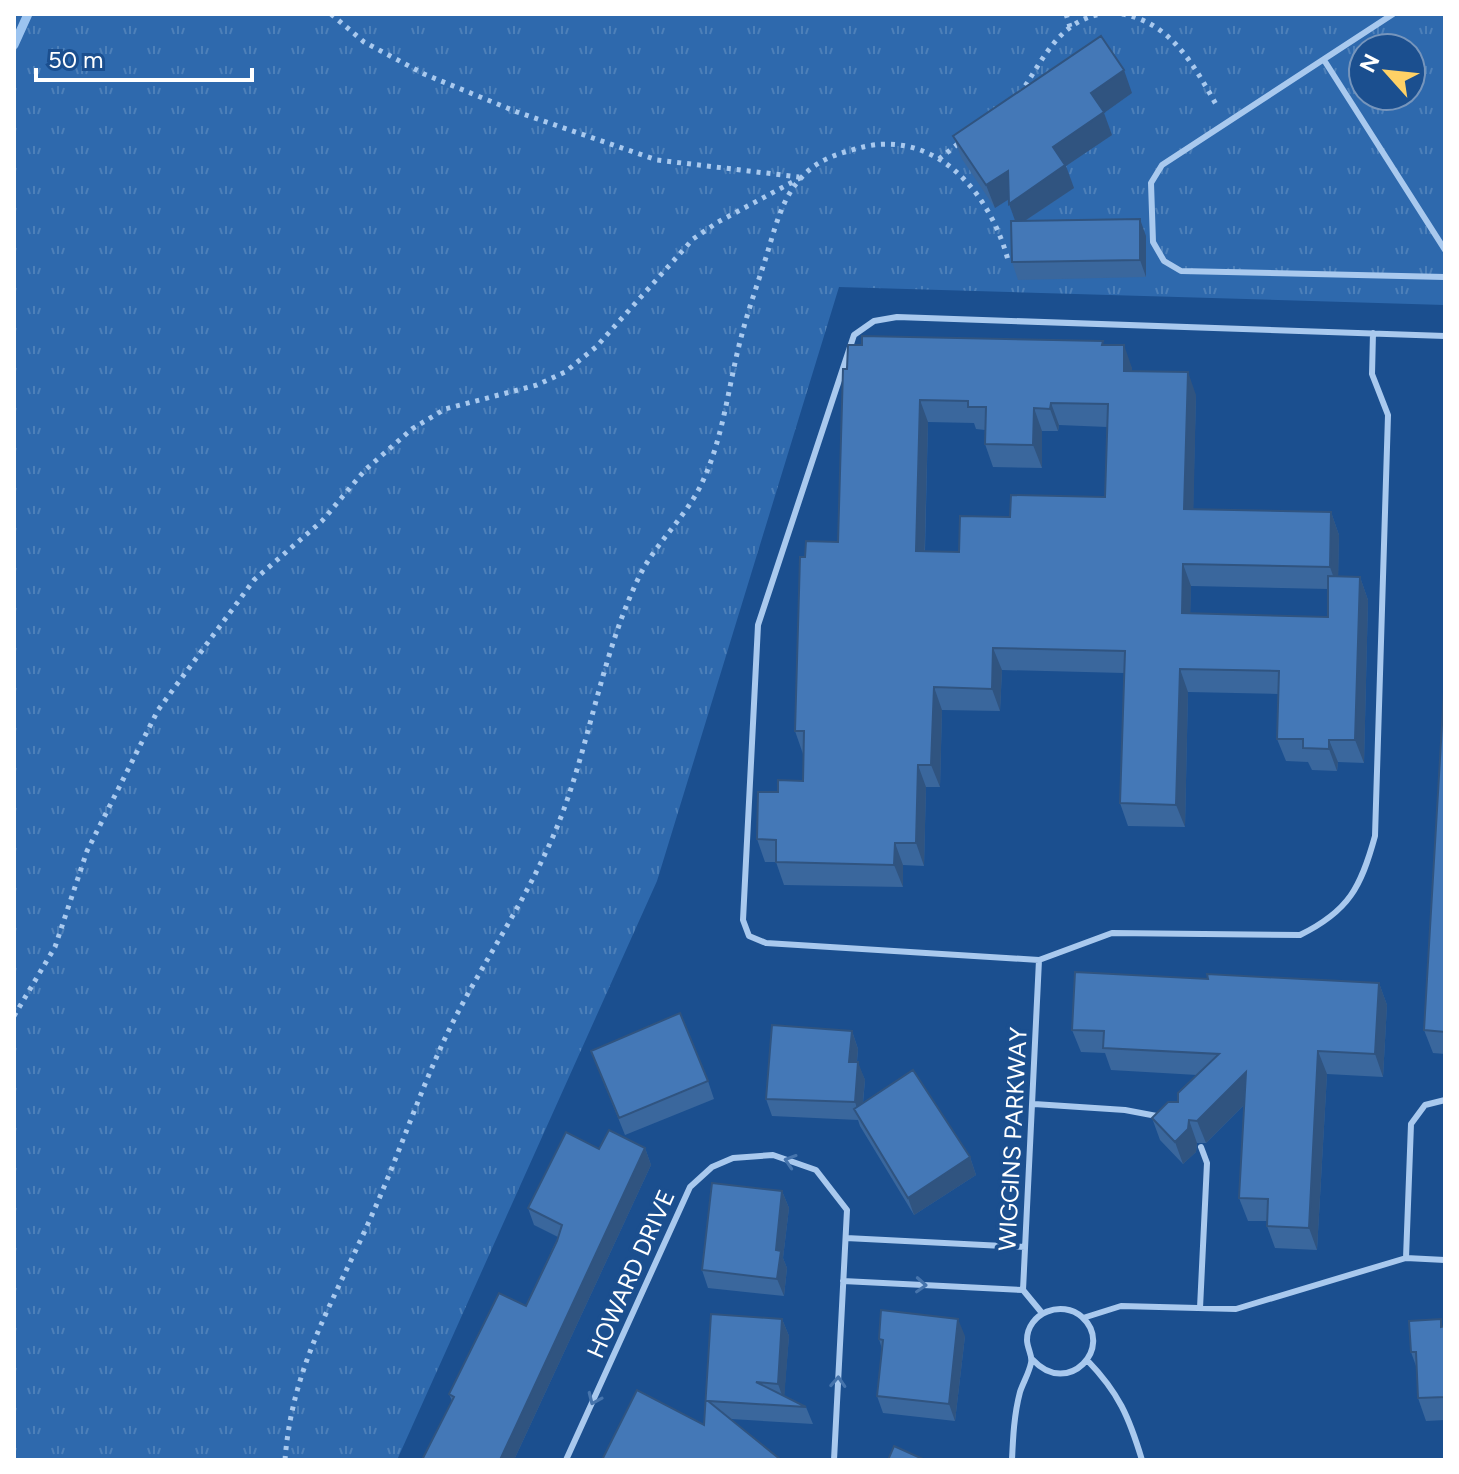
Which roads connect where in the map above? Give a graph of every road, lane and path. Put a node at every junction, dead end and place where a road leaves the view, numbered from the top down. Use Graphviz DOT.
graph roads {
  1 [pos="331,14"];
  2 [pos="1066,14"];
  3 [pos="1101,14"];
  4 [pos="1122,14"];
  5 [pos="1393,14"];
  6 [pos="1070,27"];
  7 [pos="1324,60"];
  8 [pos="1018,96"];
  9 [pos="1227,123"];
  10 [pos="961,141"];
  11 [pos="939,159"];
  12 [pos="801,178"];
  13 [pos="1445,250"];
  14 [pos="1008,260"];
  15 [pos="1445,277"];
  16 [pos="1373,333"];
  17 [pos="1445,336"];
  18 [pos="1039,960"];
  19 [pos="14,1016"];
  20 [pos="1445,1100"];
  21 [pos="1034,1104"];
  22 [pos="1167,1118"];
  23 [pos="1201,1147"];
  24 [pos="846,1238"];
  25 [pos="1025,1247"];
  26 [pos="1406,1258"];
  27 [pos="1445,1260"];
  28 [pos="843,1281"];
  29 [pos="1023,1290"];
  30 [pos="1200,1308"];
  31 [pos="1042,1313"];
  32 [pos="1083,1318"];
  33 [pos="1033,1360"];
  34 [pos="1087,1360"];
  35 [pos="285,1460"];
  36 [pos="566,1460"];
  37 [pos="834,1460"];
  38 [pos="1012,1460"];
  39 [pos="1142,1460"];
  1 -- 12 [label="path"];
  2 -- 6 [label="path"];
  3 -- 6 [label="path"];
  4 -- 9 [label="path"];
  5 -- 7 [label="lane"];
  6 -- 8 [label="path"];
  7 -- 9 [label="lane"];
  7 -- 13 [label="lane"];
  9 -- 15 [label="lane"];
  10 -- 11 [label="path"];
  11 -- 12 [label="path"];
  11 -- 14 [label="path"];
  12 -- 19 [label="path"];
  12 -- 35 [label="path"];
  16 -- 17 [label="lane"];
  16 -- 18 [label="lane"];
  16 -- 18 [label="lane"];
  18 -- 21 [label="lane, WIGGINS PARKWAY"];
  20 -- 26 [label="lane"];
  21 -- 22 [label="lane"];
  21 -- 25 [label="lane, WIGGINS PARKWAY"];
  23 -- 30 [label="lane"];
  24 -- 25 [label="lane"];
  24 -- 28 [label="lane"];
  24 -- 36 [label="lane, HOWARD DRIVE, one-way"];
  25 -- 29 [label="lane, WIGGINS PARKWAY"];
  26 -- 27 [label="lane"];
  26 -- 30 [label="lane"];
  28 -- 29 [label="lane, one-way"];
  37 -- 28 [label="lane, one-way"];
  29 -- 31 [label="lane"];
  30 -- 32 [label="lane"];
  31 -- 32 [label="lane"];
  31 -- 33 [label="lane"];
  32 -- 34 [label="lane"];
  33 -- 34 [label="lane"];
  33 -- 38 [label="lane"];
  34 -- 39 [label="lane"];
}
